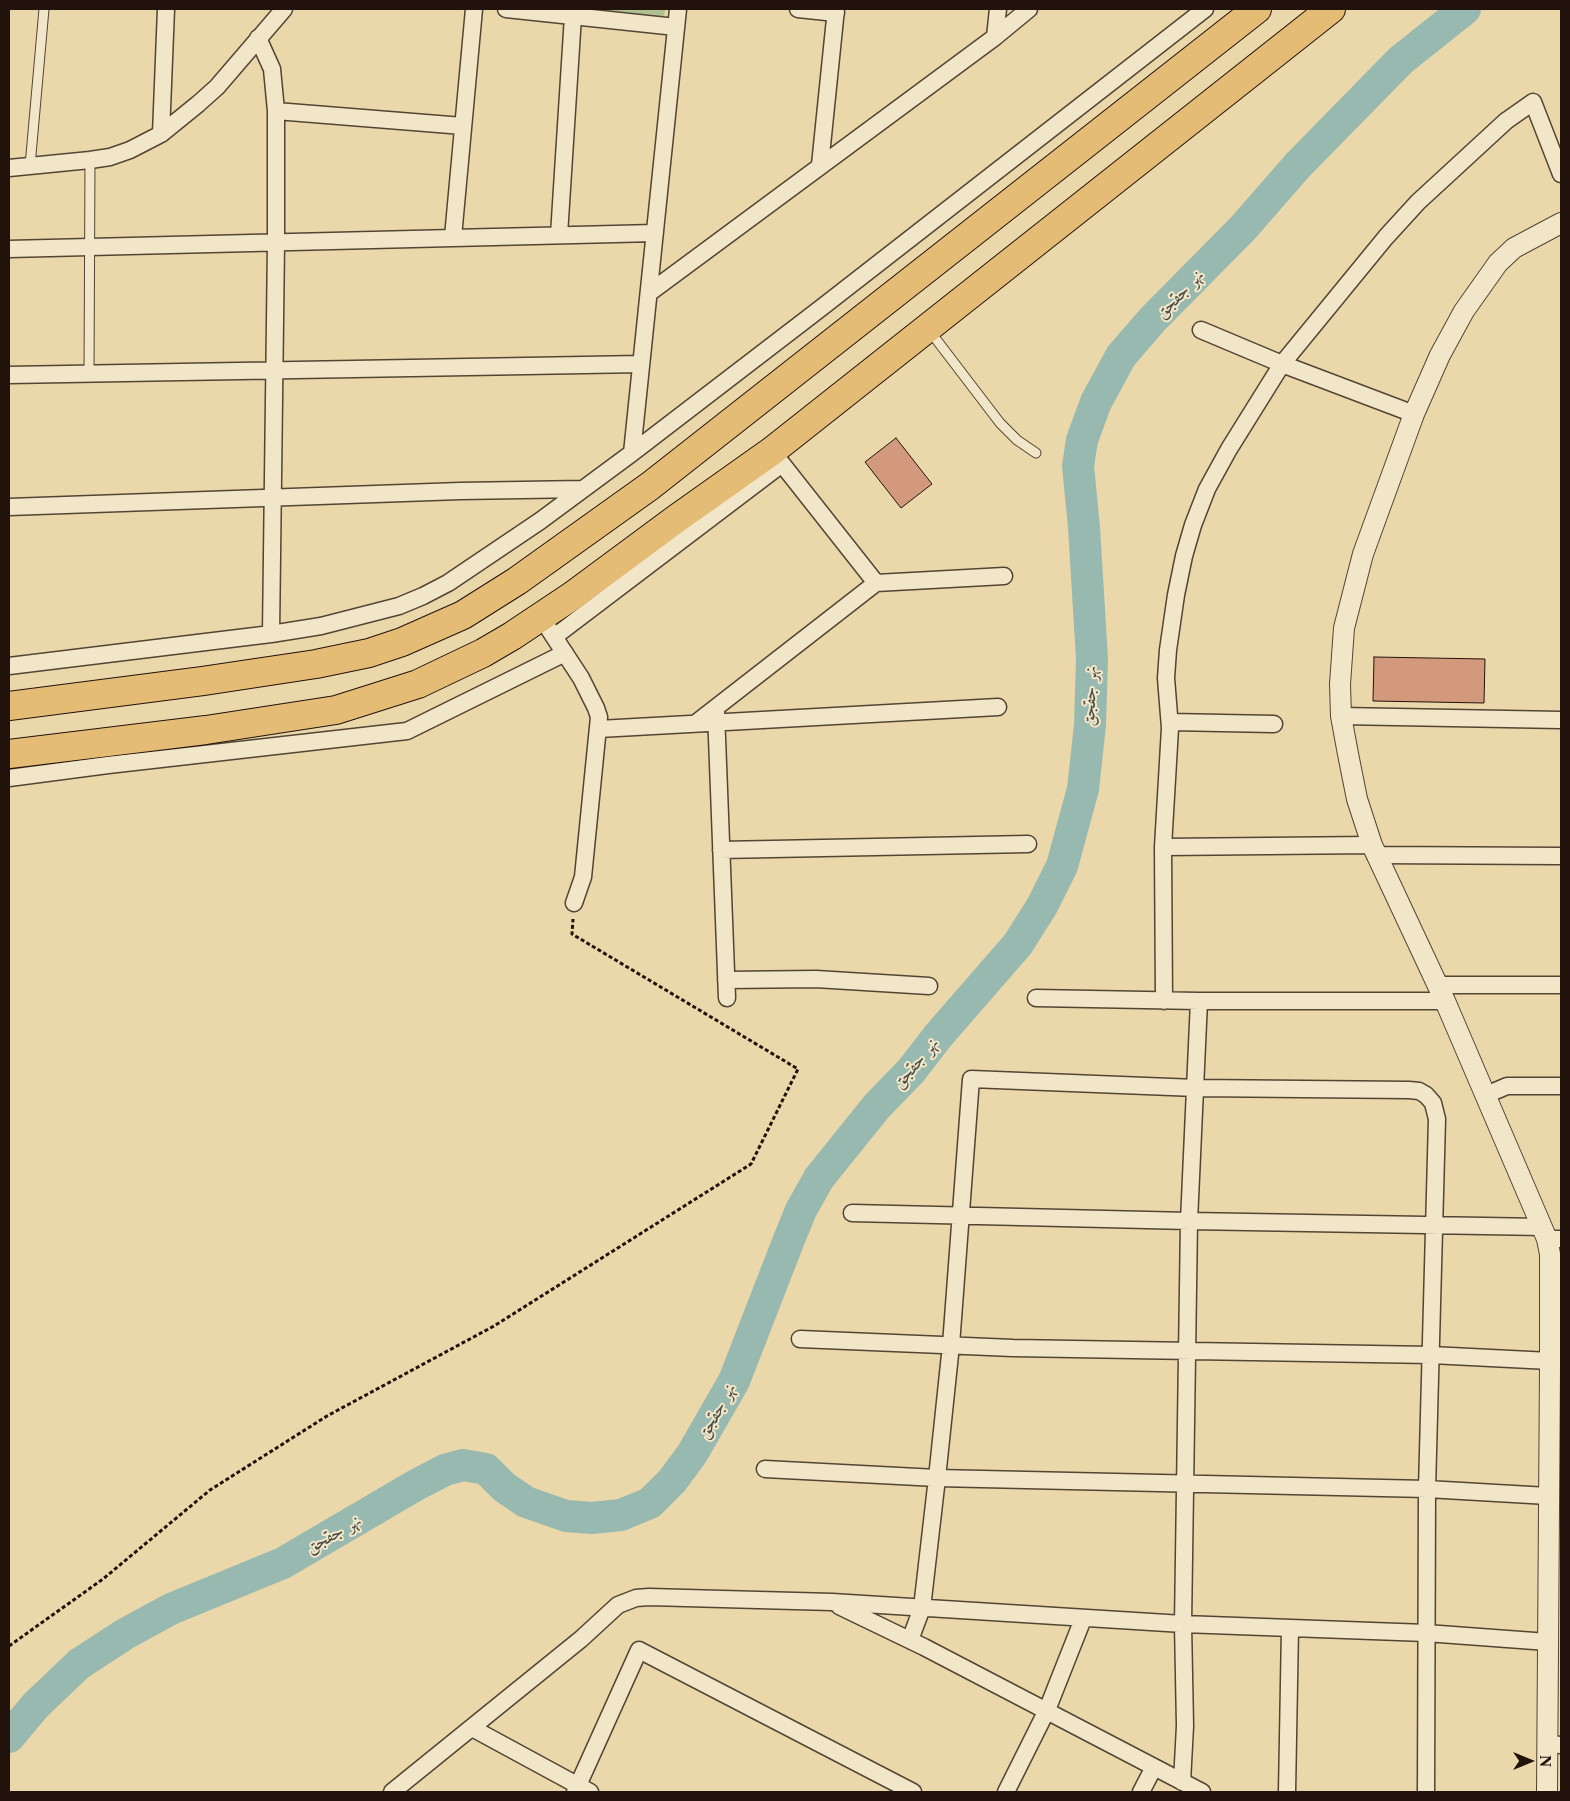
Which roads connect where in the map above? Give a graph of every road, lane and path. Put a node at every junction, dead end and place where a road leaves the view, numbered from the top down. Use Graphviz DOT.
graph roads {
  1 [pos="44,9"];
  2 [pos="166,9"];
  3 [pos="284,9"];
  4 [pos="474,9"];
  5 [pos="506,9"];
  6 [pos="678,9"];
  7 [pos="798,9"];
  8 [pos="998,9"];
  9 [pos="1029,9"];
  10 [pos="1205,9"];
  11 [pos="1257,9"];
  12 [pos="1331,9"];
  13 [pos="836,11"];
  14 [pos="599,14"];
  15 [pos="573,16"];
  16 [pos="676,27"];
  17 [pos="995,37"];
  18 [pos="258,38"];
  19 [pos="276,111"];
  20 [pos="463,126"];
  21 [pos="161,134"];
  22 [pos="90,160"];
  23 [pos="820,165"];
  24 [pos="30,166"];
  25 [pos="9,168"];
  26 [pos="1561,174"];
  27 [pos="1561,223"];
  28 [pos="655,233"];
  29 [pos="559,235"];
  30 [pos="453,237"];
  31 [pos="276,243"];
  32 [pos="90,247"];
  33 [pos="9,249"];
  34 [pos="649,293"];
  35 [pos="928,328"];
  36 [pos="1201,330"];
  37 [pos="641,364"];
  38 [pos="1282,364"];
  39 [pos="274,371"];
  40 [pos="89,374"];
  41 [pos="9,375"];
  42 [pos="1414,414"];
  43 [pos="632,453"];
  44 [pos="1036,453"];
  45 [pos="777,458"];
  46 [pos="583,489"];
  47 [pos="273,498"];
  48 [pos="9,507"];
  49 [pos="1004,576"];
  50 [pos="876,583"];
  51 [pos="548,627"];
  52 [pos="271,634"];
  53 [pos="565,653"];
  54 [pos="9,666"];
  55 [pos="9,706"];
  56 [pos="998,707"];
  57 [pos="716,715"];
  58 [pos="1341,716"];
  59 [pos="1561,720"];
  60 [pos="1170,722"];
  61 [pos="1274,724"];
  62 [pos="599,729"];
  63 [pos="9,754"];
  64 [pos="9,778"];
  65 [pos="1028,844"];
  66 [pos="1163,847"];
  67 [pos="721,850"];
  68 [pos="1373,850"];
  69 [pos="1561,856"];
  70 [pos="574,903"];
  71 [pos="726,980"];
  72 [pos="1561,985"];
  73 [pos="929,986"];
  74 [pos="1441,993"];
  75 [pos="726,998"];
  76 [pos="1036,998"];
  77 [pos="1164,1001"];
  78 [pos="1199,1001"];
  79 [pos="1561,1086"];
  80 [pos="1196,1088"];
  81 [pos="1486,1095"];
  82 [pos="852,1213"];
  83 [pos="960,1216"];
  84 [pos="1189,1221"];
  85 [pos="1434,1225"];
  86 [pos="1551,1235"];
  87 [pos="800,1339"];
  88 [pos="951,1345"];
  89 [pos="1186,1351"];
  90 [pos="1431,1355"];
  91 [pos="1554,1365"];
  92 [pos="765,1470"];
  93 [pos="937,1478"];
  94 [pos="1185,1484"];
  95 [pos="1427,1489"];
  96 [pos="1553,1509"];
  97 [pos="832,1602"];
  98 [pos="922,1608"];
  99 [pos="1083,1619"];
  100 [pos="1183,1624"];
  101 [pos="1290,1628"];
  102 [pos="1426,1633"];
  103 [pos="910,1640"];
  104 [pos="1548,1642"];
  105 [pos="9,1646"];
  106 [pos="1047,1710"];
  107 [pos="472,1728"];
  108 [pos="1554,1744"];
  109 [pos="1154,1768"];
  110 [pos="1182,1782"];
  111 [pos="581,1790"];
  112 [pos="392,1792"];
  113 [pos="913,1792"];
  114 [pos="1006,1792"];
  115 [pos="1141,1792"];
  116 [pos="1202,1792"];
  117 [pos="1287,1792"];
  118 [pos="1426,1792"];
  119 [pos="1547,1792"];
  1 -- 24 [label="lane"];
  2 -- 21 [label="street"];
  3 -- 18 [label="street"];
  4 -- 20 [label="street"];
  5 -- 15 [label="street"];
  6 -- 16 [label="street"];
  7 -- 13 [label="street"];
  8 -- 17 [label="street"];
  9 -- 17 [label="street"];
  10 -- 43 [label="street"];
  11 -- 55 [label="highway"];
  12 -- 35 [label="highway"];
  13 -- 23 [label="street"];
  14 -- 15 [label="street"];
  14 -- 16 [label="street"];
  15 -- 29 [label="street"];
  16 -- 28 [label="street"];
  17 -- 23 [label="street"];
  18 -- 19 [label="street"];
  18 -- 21 [label="street"];
  19 -- 20 [label="street"];
  19 -- 31 [label="street"];
  20 -- 30 [label="street"];
  21 -- 22 [label="street"];
  22 -- 24 [label="street"];
  22 -- 32 [label="lane"];
  23 -- 34 [label="street"];
  24 -- 25 [label="street"];
  26 -- 38 [label="street"];
  27 -- 42 [label="street"];
  28 -- 29 [label="street"];
  28 -- 34 [label="street"];
  29 -- 30 [label="street"];
  30 -- 31 [label="street"];
  31 -- 32 [label="street"];
  31 -- 39 [label="street"];
  32 -- 33 [label="street"];
  32 -- 40 [label="lane"];
  34 -- 37 [label="street"];
  35 -- 44 [label="lane"];
  35 -- 45 [label="highway"];
  36 -- 38 [label="street"];
  37 -- 39 [label="street"];
  37 -- 43 [label="street"];
  38 -- 42 [label="street"];
  38 -- 60 [label="street"];
  39 -- 40 [label="street"];
  39 -- 47 [label="street"];
  40 -- 41 [label="street"];
  42 -- 58 [label="street"];
  43 -- 46 [label="street"];
  45 -- 50 [label="street"];
  45 -- 51 [label="highway"];
  46 -- 47 [label="street"];
  46 -- 52 [label="street"];
  47 -- 48 [label="street"];
  47 -- 52 [label="street"];
  49 -- 50 [label="street"];
  50 -- 57 [label="street"];
  51 -- 53 [label="street"];
  51 -- 63 [label="highway"];
  52 -- 54 [label="street"];
  53 -- 62 [label="street"];
  53 -- 64 [label="street"];
  56 -- 57 [label="street"];
  57 -- 62 [label="street"];
  57 -- 67 [label="street"];
  58 -- 59 [label="street"];
  58 -- 68 [label="street"];
  60 -- 61 [label="street"];
  60 -- 66 [label="street"];
  62 -- 70 [label="street"];
  65 -- 67 [label="street"];
  66 -- 68 [label="street"];
  66 -- 77 [label="street"];
  67 -- 71 [label="street"];
  68 -- 69 [label="street"];
  68 -- 74 [label="street"];
  70 -- 105 [label="path"];
  71 -- 73 [label="street"];
  71 -- 75 [label="street"];
  72 -- 74 [label="street"];
  74 -- 78 [label="street"];
  74 -- 81 [label="street"];
  76 -- 77 [label="street"];
  77 -- 78 [label="street"];
  78 -- 80 [label="street"];
  79 -- 81 [label="street"];
  80 -- 83 [label="street"];
  80 -- 84 [label="street"];
  80 -- 85 [label="street"];
  81 -- 86 [label="street"];
  82 -- 83 [label="street"];
  83 -- 84 [label="street"];
  83 -- 88 [label="street"];
  84 -- 85 [label="street"];
  84 -- 89 [label="street"];
  85 -- 86 [label="street"];
  85 -- 90 [label="street"];
  86 -- 91 [label="street"];
  87 -- 88 [label="street"];
  88 -- 89 [label="street"];
  88 -- 93 [label="street"];
  89 -- 90 [label="street"];
  89 -- 94 [label="street"];
  90 -- 91 [label="street"];
  90 -- 95 [label="street"];
  91 -- 96 [label="street"];
  92 -- 93 [label="street"];
  93 -- 94 [label="street"];
  93 -- 98 [label="street"];
  94 -- 95 [label="street"];
  94 -- 100 [label="street"];
  95 -- 96 [label="street"];
  95 -- 102 [label="street"];
  96 -- 104 [label="street"];
  97 -- 98 [label="street"];
  97 -- 103 [label="street"];
  97 -- 107 [label="street"];
  98 -- 99 [label="street"];
  98 -- 103 [label="street"];
  99 -- 100 [label="street"];
  99 -- 106 [label="street"];
  100 -- 101 [label="street"];
  100 -- 110 [label="street"];
  101 -- 102 [label="street"];
  101 -- 117 [label="street"];
  102 -- 104 [label="street"];
  102 -- 118 [label="street"];
  103 -- 106 [label="street"];
  104 -- 108 [label="street"];
  106 -- 109 [label="street"];
  106 -- 114 [label="street"];
  107 -- 111 [label="street"];
  107 -- 112 [label="street"];
  108 -- 119 [label="street"];
  109 -- 110 [label="street"];
  109 -- 115 [label="street"];
  110 -- 116 [label="street"];
  111 -- 113 [label="street"];
}
